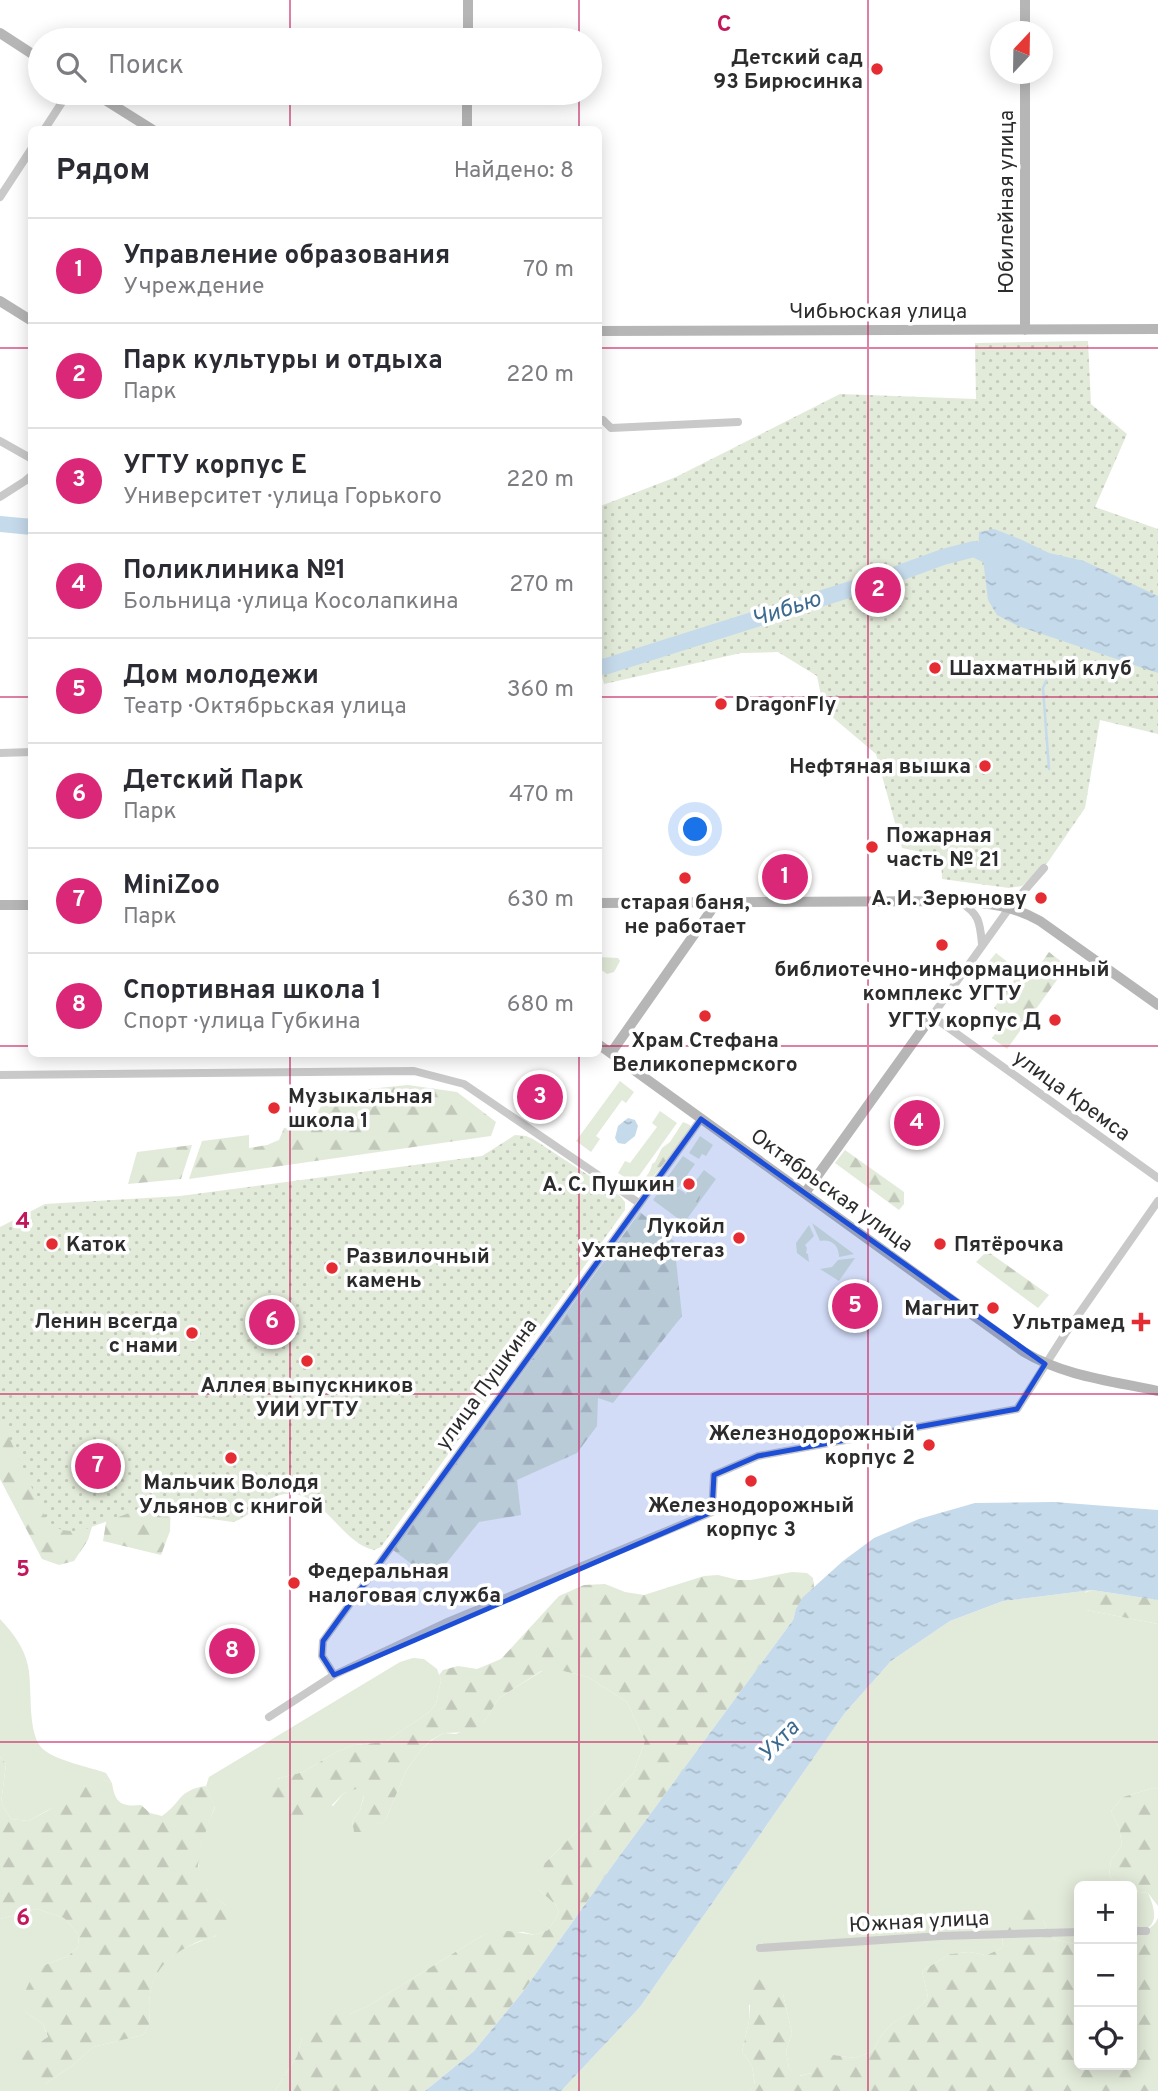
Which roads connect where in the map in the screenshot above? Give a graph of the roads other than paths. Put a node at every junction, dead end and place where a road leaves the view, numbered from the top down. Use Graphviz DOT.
graph roads {
  1 [pos="468,0"];
  2 [pos="1025,0"];
  3 [pos="1025,21"];
  4 [pos="468,28"];
  5 [pos="0,33"];
  6 [pos="28,51"];
  7 [pos="1025,84"];
  8 [pos="60,105"];
  9 [pos="113,105"];
  10 [pos="467,105"];
  11 [pos="47,126"];
  12 [pos="147,126"];
  13 [pos="467,126"];
  14 [pos="28,154"];
  15 [pos="0,197"];
  16 [pos="0,301"];
  17 [pos="28,318"];
  18 [pos="1158,329"];
  19 [pos="1025,330"];
  20 [pos="602,331"];
  21 [pos="602,420"];
  22 [pos="738,422"];
  23 [pos="0,441"];
  24 [pos="28,457"];
  25 [pos="28,478"];
  26 [pos="0,497"];
  27 [pos="28,752"];
  28 [pos="0,753"];
  29 [pos="1044,868"];
  30 [pos="959,901"];
  31 [pos="717,902"];
  32 [pos="602,903"];
  33 [pos="0,905"];
  34 [pos="28,905"];
  35 [pos="1010,907"];
  36 [pos="982,944"];
  37 [pos="1158,1005"];
  38 [pos="932,1016"];
  39 [pos="602,1047"];
  40 [pos="611,1053"];
  41 [pos="0,1076"];
  42 [pos="701,1119"];
  43 [pos="1158,1178"];
  44 [pos="805,1193"];
  45 [pos="1158,1202"];
  46 [pos="639,1203"];
  47 [pos="1045,1364"];
  48 [pos="1158,1391"];
  49 [pos="334,1675"];
  50 [pos="269,1717"];
  51 [pos="1137,1931"];
  52 [pos="1146,1931"];
  53 [pos="1074,1933"];
  54 [pos="760,1948"];
  1 -- 4 [label="street"];
  2 -- 3 [label="street"];
  5 -- 6 [label="street"];
  7 -- 19 [label="street, Юбилейная улица"];
  8 -- 11 [label="street"];
  9 -- 12 [label="street"];
  10 -- 13 [label="street"];
  14 -- 15 [label="street"];
  16 -- 17 [label="street"];
  18 -- 19 [label="street, Чибьюская улица"];
  19 -- 20 [label="street, Чибьюская улица"];
  21 -- 22 [label="street"];
  23 -- 24 [label="street"];
  25 -- 26 [label="street"];
  27 -- 28 [label="street"];
  29 -- 35 [label="street"];
  30 -- 31 [label="street"];
  30 -- 35 [label="street"];
  30 -- 36 [label="street"];
  31 -- 32 [label="street"];
  31 -- 40 [label="street"];
  33 -- 34 [label="street"];
  35 -- 36 [label="street"];
  35 -- 37 [label="street"];
  36 -- 38 [label="street"];
  38 -- 43 [label="street, улица Кремса"];
  38 -- 44 [label="street"];
  39 -- 40 [label="street, Октябрьская улица"];
  40 -- 42 [label="street, Октябрьская улица"];
  41 -- 46 [label="street"];
  42 -- 44 [label="street, Октябрьская улица"];
  42 -- 46 [label="street, улица Пушкина"];
  44 -- 47 [label="street, Октябрьская улица"];
  45 -- 47 [label="street"];
  46 -- 49 [label="street, улица Пушкина"];
  47 -- 48 [label="street, Октябрьская улица"];
  47 -- 49 [label="street"];
  49 -- 50 [label="street"];
  51 -- 52 [label="street"];
  53 -- 54 [label="street, Южная улица"];
}
